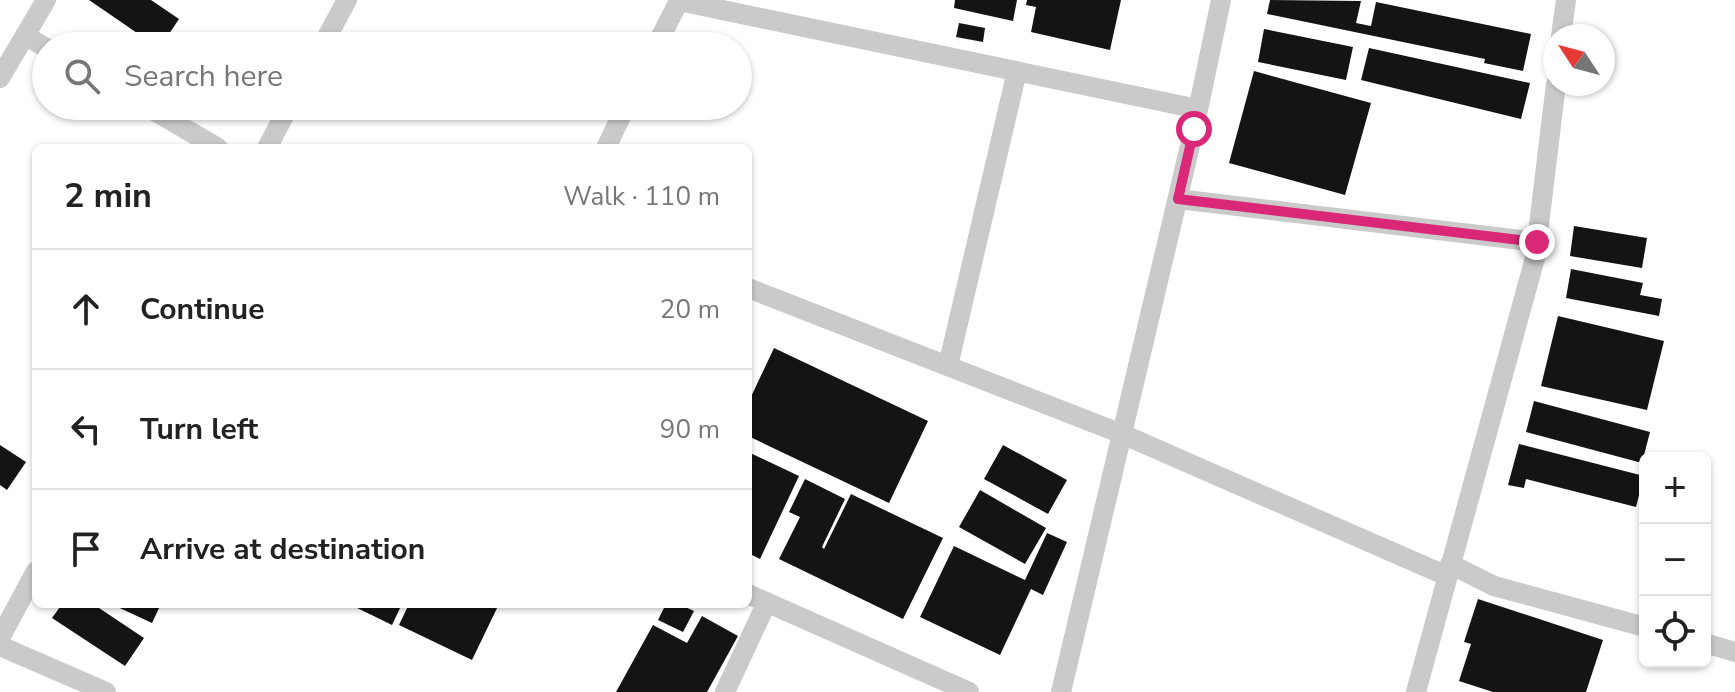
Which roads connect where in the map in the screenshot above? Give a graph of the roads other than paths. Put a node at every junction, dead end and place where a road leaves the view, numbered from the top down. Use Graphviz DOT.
graph roads {
  1 [pos="46,0"];
  2 [pos="347,0"];
  3 [pos="1221,0"];
  4 [pos="1566,0"];
  5 [pos="1563,24"];
  6 [pos="330,32"];
  7 [pos="663,32"];
  8 [pos="25,35"];
  9 [pos="32,39"];
  10 [pos="1017,71"];
  11 [pos="0,78"];
  12 [pos="1555,96"];
  13 [pos="1198,109"];
  14 [pos="170,120"];
  15 [pos="282,120"];
  16 [pos="619,120"];
  17 [pos="211,144"];
  18 [pos="269,144"];
  19 [pos="608,144"];
  20 [pos="1178,199"];
  21 [pos="1537,242"];
  22 [pos="752,290"];
  23 [pos="948,366"];
  24 [pos="1122,434"];
  25 [pos="1449,570"];
  26 [pos="32,578"];
  27 [pos="757,598"];
  28 [pos="1639,625"];
  29 [pos="0,638"];
  30 [pos="1711,645"];
  31 [pos="0,646"];
  32 [pos="1735,652"];
  33 [pos="106,692"];
  34 [pos="725,692"];
  35 [pos="969,692"];
  36 [pos="1061,692"];
  37 [pos="1416,692"];
  1 -- 8 [label="street"];
  2 -- 6 [label="street"];
  3 -- 13 [label="street"];
  4 -- 5 [label="street"];
  7 -- 10 [label="street"];
  8 -- 9 [label="street"];
  8 -- 11 [label="street"];
  10 -- 13 [label="street"];
  10 -- 23 [label="street"];
  12 -- 21 [label="street"];
  13 -- 20 [label="street"];
  14 -- 17 [label="street"];
  15 -- 18 [label="street"];
  16 -- 19 [label="street"];
  20 -- 21 [label="street"];
  20 -- 24 [label="street"];
  21 -- 25 [label="street"];
  22 -- 23 [label="street"];
  23 -- 24 [label="street"];
  24 -- 25 [label="street"];
  24 -- 36 [label="street"];
  25 -- 28 [label="street"];
  25 -- 37 [label="street"];
  26 -- 29 [label="street"];
  27 -- 34 [label="street"];
  27 -- 35 [label="street"];
  30 -- 32 [label="street"];
  31 -- 33 [label="street"];
}
